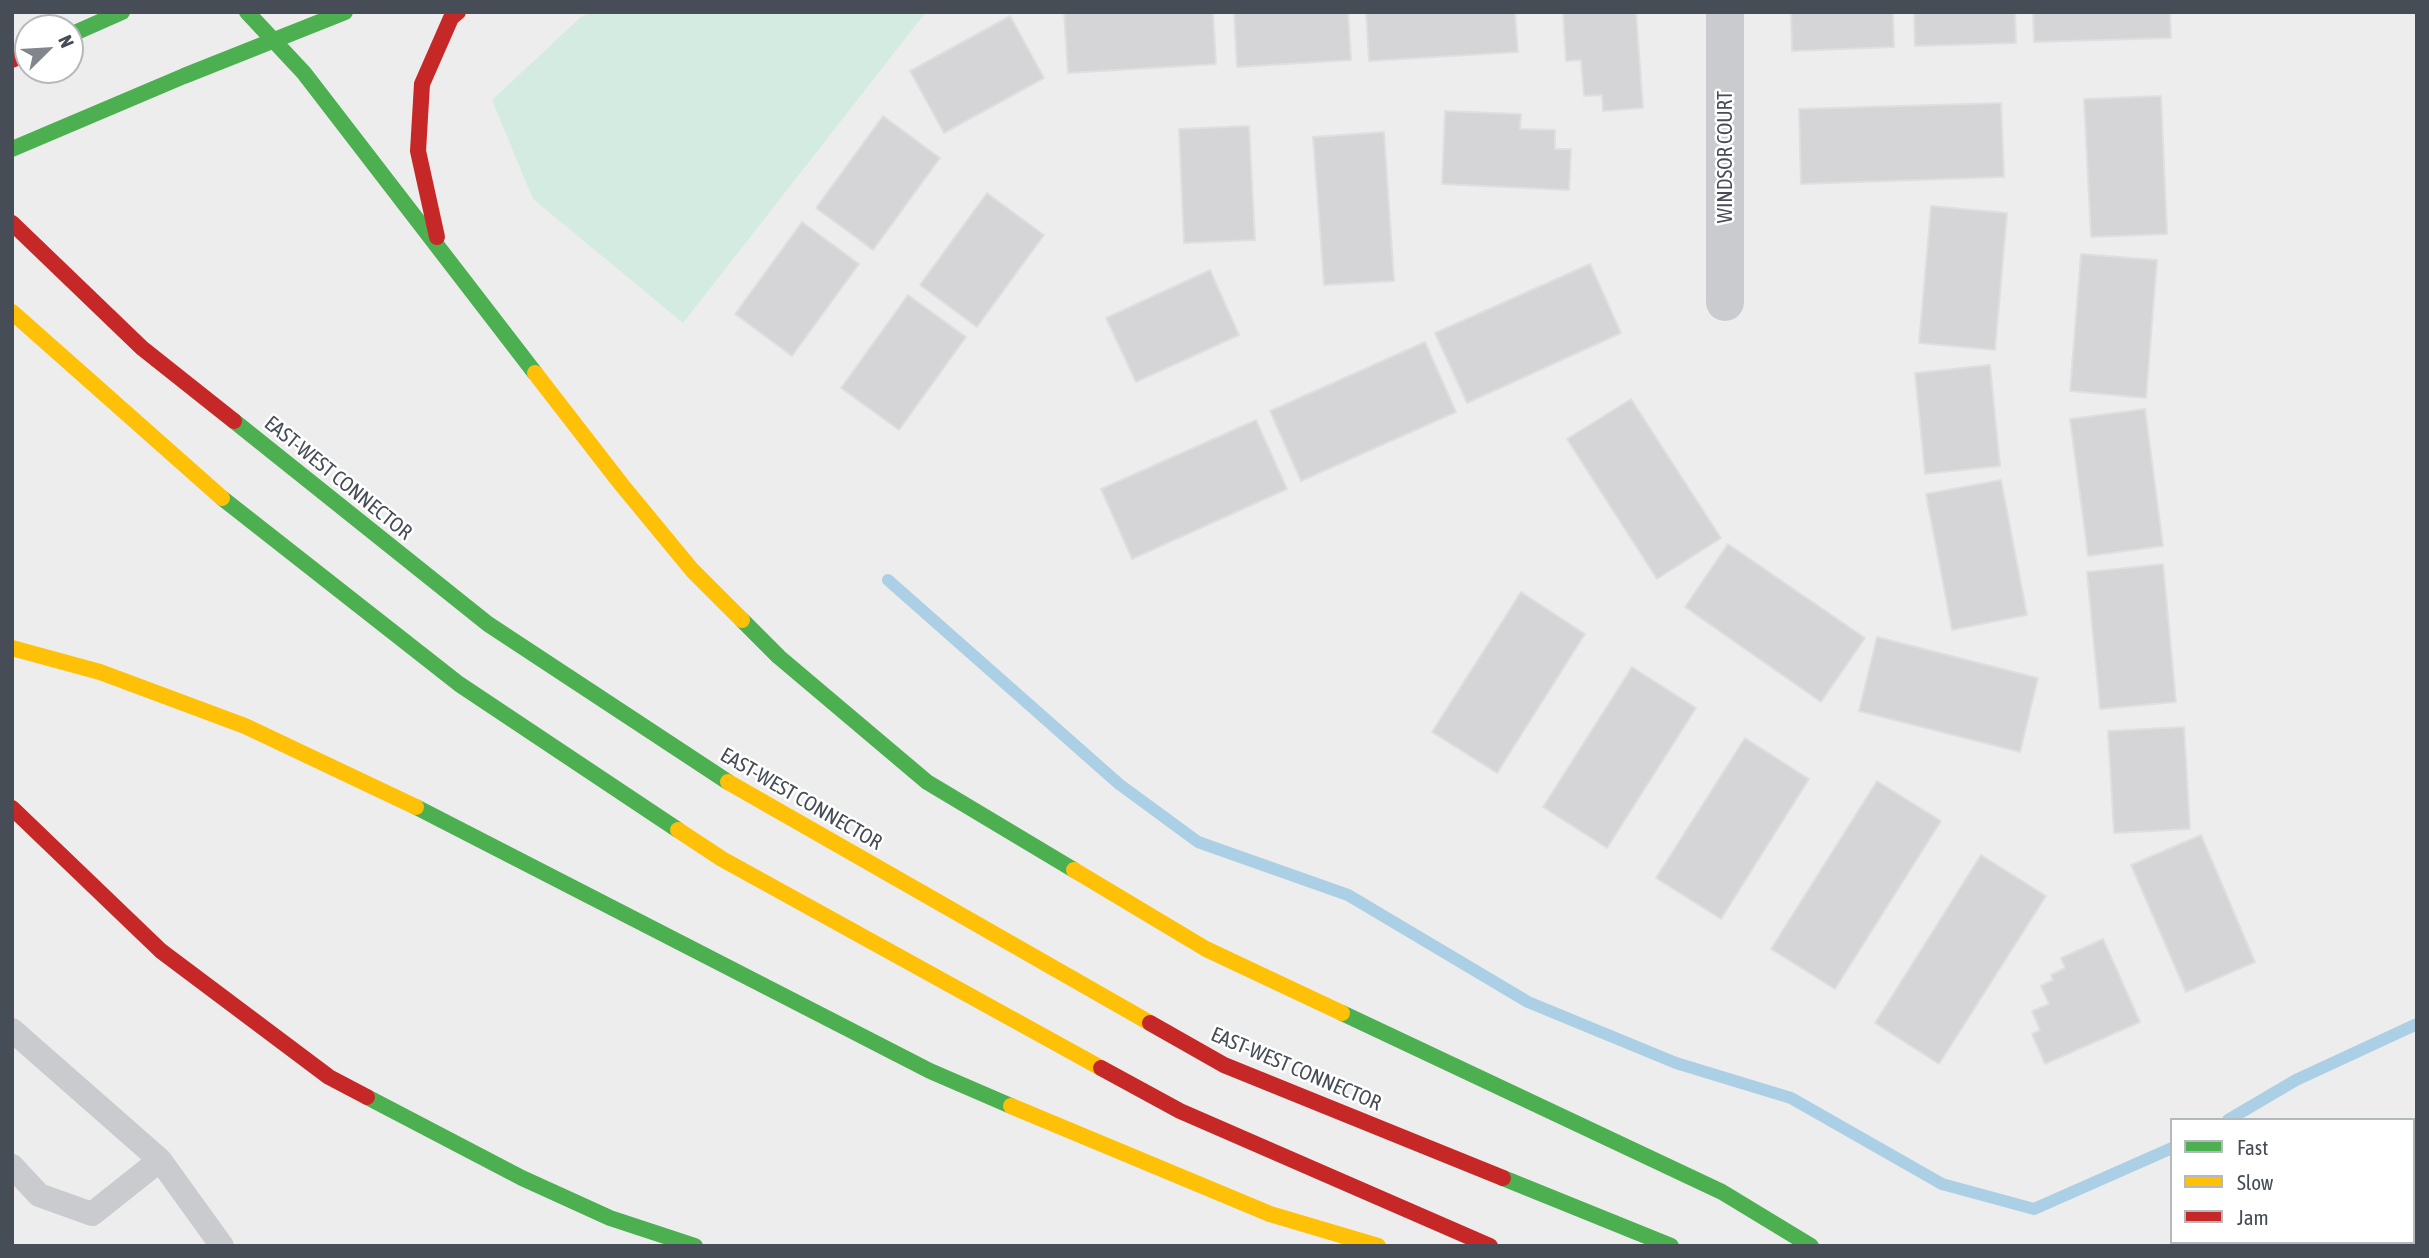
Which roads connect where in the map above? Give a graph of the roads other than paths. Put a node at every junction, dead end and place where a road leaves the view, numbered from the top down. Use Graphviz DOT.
graph roads {
  1 [pos="122,12"];
  2 [pos="247,12"];
  3 [pos="345,12"];
  4 [pos="458,12"];
  5 [pos="1725,12"];
  6 [pos="84,29"];
  7 [pos="271,41"];
  8 [pos="12,149"];
  9 [pos="12,223"];
  10 [pos="439,250"];
  11 [pos="1724,302"];
  12 [pos="12,312"];
  13 [pos="12,648"];
  14 [pos="12,798"];
  15 [pos="12,807"];
  16 [pos="34,830"];
  17 [pos="12,1030"];
  18 [pos="160,1160"];
  19 [pos="12,1166"];
  20 [pos="222,1246"];
  21 [pos="695,1246"];
  22 [pos="1378,1246"];
  23 [pos="1490,1246"];
  24 [pos="1671,1246"];
  25 [pos="1811,1246"];
  1 -- 6 [label="main road"];
  2 -- 7 [label="main road"];
  3 -- 7 [label="main road"];
  4 -- 10 [label="main road"];
  5 -- 11 [label="street, WINDSOR COURT"];
  7 -- 8 [label="main road"];
  7 -- 10 [label="main road"];
  9 -- 24 [label="main road, EAST-WEST CONNECTOR"];
  10 -- 25 [label="main road"];
  12 -- 23 [label="main road"];
  13 -- 22 [label="main road"];
  14 -- 16 [label="main road"];
  15 -- 16 [label="main road"];
  16 -- 21 [label="main road"];
  17 -- 18 [label="lane"];
  18 -- 19 [label="lane"];
  18 -- 20 [label="lane"];
}
